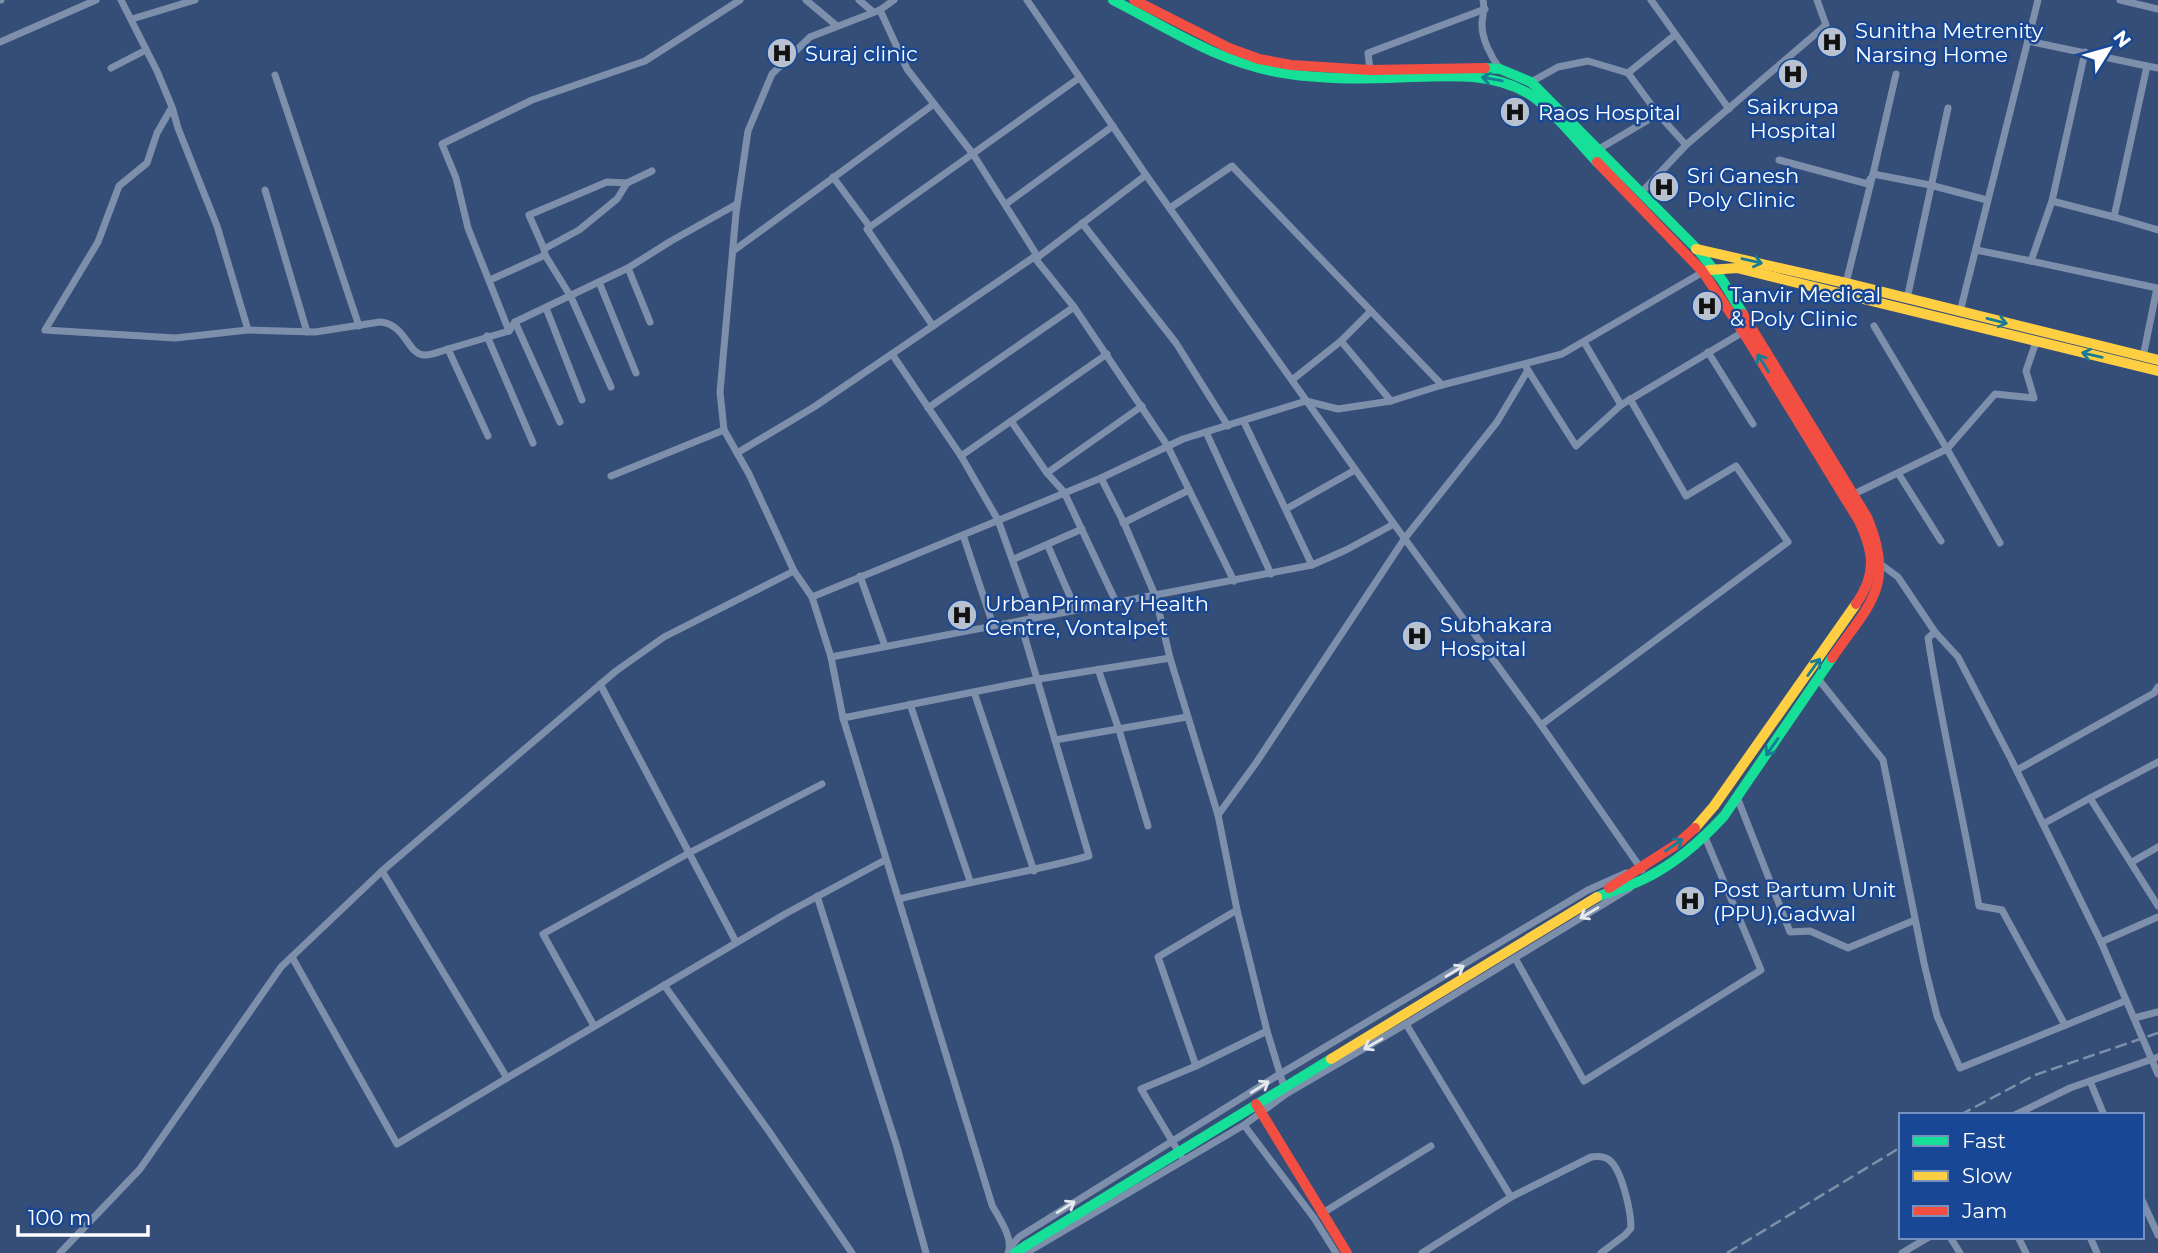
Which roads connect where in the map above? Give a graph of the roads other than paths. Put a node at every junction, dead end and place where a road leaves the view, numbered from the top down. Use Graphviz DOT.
graph roads {
  1 [pos="96,0"];
  2 [pos="121,0"];
  3 [pos="195,0"];
  4 [pos="740,0"];
  5 [pos="806,0"];
  6 [pos="859,0"];
  7 [pos="894,0"];
  8 [pos="1027,0"];
  9 [pos="1113,0"];
  10 [pos="1134,0"];
  11 [pos="1651,0"];
  12 [pos="1817,0"];
  13 [pos="2038,0"];
  14 [pos="2120,0"];
  15 [pos="1484,4"];
  16 [pos="2158,9"];
  17 [pos="876,11"];
  18 [pos="132,19"];
  19 [pos="837,26"];
  20 [pos="1675,35"];
  21 [pos="2028,41"];
  22 [pos="0,42"];
  23 [pos="146,50"];
  24 [pos="2085,52"];
  25 [pos="2147,66"];
  26 [pos="111,68"];
  27 [pos="2158,68"];
  28 [pos="1370,69"];
  29 [pos="1500,69"];
  30 [pos="1628,74"];
  31 [pos="1896,74"];
  32 [pos="275,75"];
  33 [pos="1079,78"];
  34 [pos="1531,82"];
  35 [pos="934,104"];
  36 [pos="172,107"];
  37 [pos="1948,108"];
  38 [pos="1729,109"];
  39 [pos="1658,114"];
  40 [pos="1113,126"];
  41 [pos="1686,145"];
  42 [pos="1599,149"];
  43 [pos="973,154"];
  44 [pos="1779,160"];
  45 [pos="652,171"];
  46 [pos="1873,174"];
  47 [pos="1146,175"];
  48 [pos="833,177"];
  49 [pos="626,183"];
  50 [pos="1930,185"];
  51 [pos="265,190"];
  52 [pos="1641,192"];
  53 [pos="1987,200"];
  54 [pos="2052,201"];
  55 [pos="737,204"];
  56 [pos="1006,204"];
  57 [pos="1170,208"];
  58 [pos="2114,217"];
  59 [pos="1082,223"];
  60 [pos="870,227"];
  61 [pos="2158,230"];
  62 [pos="1697,249"];
  63 [pos="1976,250"];
  64 [pos="733,251"];
  65 [pos="544,252"];
  66 [pos="1686,252"];
  67 [pos="1036,257"];
  68 [pos="2031,261"];
  69 [pos="628,268"];
  70 [pos="1708,270"];
  71 [pos="490,280"];
  72 [pos="598,282"];
  73 [pos="1846,283"];
  74 [pos="2158,287"];
  75 [pos="571,297"];
  76 [pos="1907,299"];
  77 [pos="1074,307"];
  78 [pos="546,308"];
  79 [pos="1371,311"];
  80 [pos="1960,312"];
  81 [pos="650,321"];
  82 [pos="515,322"];
  83 [pos="359,326"];
  84 [pos="933,326"];
  85 [pos="1874,326"];
  86 [pos="248,330"];
  87 [pos="509,331"];
  88 [pos="307,332"];
  89 [pos="1743,332"];
  90 [pos="487,336"];
  91 [pos="1341,341"];
  92 [pos="1584,342"];
  93 [pos="2036,342"];
  94 [pos="448,349"];
  95 [pos="1708,352"];
  96 [pos="892,354"];
  97 [pos="1107,354"];
  98 [pos="2143,357"];
  99 [pos="2158,360"];
  100 [pos="1526,367"];
  101 [pos="2158,371"];
  102 [pos="636,373"];
  103 [pos="1292,380"];
  104 [pos="1442,385"];
  105 [pos="611,387"];
  106 [pos="1630,399"];
  107 [pos="582,400"];
  108 [pos="1306,401"];
  109 [pos="1391,401"];
  110 [pos="1621,405"];
  111 [pos="1142,406"];
  112 [pos="928,408"];
  113 [pos="1011,421"];
  114 [pos="560,422"];
  115 [pos="1244,422"];
  116 [pos="1753,424"];
  117 [pos="1228,426"];
  118 [pos="724,430"];
  119 [pos="1206,432"];
  120 [pos="488,436"];
  121 [pos="533,443"];
  122 [pos="1167,445"];
  123 [pos="1947,449"];
  124 [pos="737,453"];
  125 [pos="961,456"];
  126 [pos="1355,470"];
  127 [pos="1899,472"];
  128 [pos="1047,473"];
  129 [pos="611,476"];
  130 [pos="1101,478"];
  131 [pos="1189,490"];
  132 [pos="1064,492"];
  133 [pos="1854,494"];
  134 [pos="1286,509"];
  135 [pos="998,520"];
  136 [pos="1124,523"];
  137 [pos="1394,524"];
  138 [pos="1082,529"];
  139 [pos="963,535"];
  140 [pos="1405,538"];
  141 [pos="1941,541"];
  142 [pos="2000,543"];
  143 [pos="1048,546"];
  144 [pos="1014,559"];
  145 [pos="1877,563"];
  146 [pos="1312,565"];
  147 [pos="794,571"];
  148 [pos="1271,574"];
  149 [pos="860,576"];
  150 [pos="1234,582"];
  151 [pos="1155,595"];
  152 [pos="812,597"];
  153 [pos="1116,602"];
  154 [pos="1076,610"];
  155 [pos="1033,618"];
  156 [pos="1020,621"];
  157 [pos="993,625"];
  158 [pos="1934,632"];
  159 [pos="886,646"];
  160 [pos="831,657"];
  161 [pos="1170,658"];
  162 [pos="1098,669"];
  163 [pos="1039,679"];
  164 [pos="1819,680"];
  165 [pos="600,684"];
  166 [pos="2158,687"];
  167 [pos="974,692"];
  168 [pos="910,704"];
  169 [pos="1187,717"];
  170 [pos="843,718"];
  171 [pos="1541,724"];
  172 [pos="1119,730"];
  173 [pos="1055,740"];
  174 [pos="2158,762"];
  175 [pos="2017,770"];
  176 [pos="822,783"];
  177 [pos="1737,797"];
  178 [pos="2090,798"];
  179 [pos="1218,815"];
  180 [pos="2043,824"];
  181 [pos="1148,826"];
  182 [pos="1704,837"];
  183 [pos="2158,847"];
  184 [pos="689,853"];
  185 [pos="885,860"];
  186 [pos="2132,862"];
  187 [pos="1640,866"];
  188 [pos="382,871"];
  189 [pos="1034,871"];
  190 [pos="1647,878"];
  191 [pos="970,881"];
  192 [pos="817,896"];
  193 [pos="1597,897"];
  194 [pos="899,900"];
  195 [pos="2158,906"];
  196 [pos="1237,910"];
  197 [pos="2158,917"];
  198 [pos="1915,920"];
  199 [pos="736,942"];
  200 [pos="2101,942"];
  201 [pos="292,957"];
  202 [pos="1516,958"];
  203 [pos="664,985"];
  204 [pos="2125,1001"];
  205 [pos="2158,1012"];
  206 [pos="2134,1018"];
  207 [pos="1406,1024"];
  208 [pos="2065,1025"];
  209 [pos="594,1026"];
  210 [pos="1267,1031"];
  211 [pos="2155,1058"];
  212 [pos="1196,1066"];
  213 [pos="1280,1074"];
  214 [pos="2158,1074"];
  215 [pos="507,1078"];
  216 [pos="2090,1081"];
  217 [pos="1286,1094"];
  218 [pos="1256,1104"];
  219 [pos="2019,1113"];
  220 [pos="2103,1113"];
  221 [pos="1244,1125"];
  222 [pos="1172,1142"];
  223 [pos="1431,1146"];
  224 [pos="1184,1161"];
  225 [pos="1511,1197"];
  226 [pos="2144,1204"];
  227 [pos="1314,1218"];
  228 [pos="2158,1235"];
  229 [pos="1926,1239"];
  230 [pos="1026,1249"];
  231 [pos="1011,1251"];
  232 [pos="60,1253"];
  233 [pos="852,1253"];
  234 [pos="926,1253"];
  235 [pos="1336,1253"];
  236 [pos="1347,1253"];
  237 [pos="1422,1253"];
  238 [pos="1601,1253"];
  239 [pos="1902,1253"];
  1 -- 22 [label="street"];
  2 -- 18 [label="street"];
  3 -- 18 [label="street"];
  4 -- 71 [label="street"];
  5 -- 19 [label="street"];
  6 -- 17 [label="street"];
  7 -- 17 [label="street"];
  8 -- 33 [label="street"];
  66 -- 9 [label="main road, one-way"];
  10 -- 28 [label="main road"];
  11 -- 20 [label="street"];
  12 -- 38 [label="street"];
  13 -- 21 [label="street"];
  14 -- 16 [label="street"];
  15 -- 28 [label="street"];
  15 -- 29 [label="street"];
  17 -- 19 [label="street"];
  17 -- 35 [label="street"];
  18 -- 23 [label="street"];
  19 -- 55 [label="street"];
  20 -- 30 [label="street"];
  20 -- 38 [label="street"];
  21 -- 24 [label="street"];
  21 -- 53 [label="street"];
  23 -- 26 [label="street"];
  23 -- 36 [label="street"];
  24 -- 25 [label="street"];
  24 -- 54 [label="street"];
  25 -- 27 [label="street"];
  25 -- 58 [label="street"];
  28 -- 29 [label="main road"];
  29 -- 34 [label="main road"];
  30 -- 34 [label="street"];
  30 -- 39 [label="street"];
  31 -- 46 [label="street"];
  32 -- 83 [label="street"];
  33 -- 40 [label="street"];
  33 -- 43 [label="street"];
  34 -- 42 [label="main road"];
  35 -- 43 [label="street"];
  35 -- 48 [label="street"];
  36 -- 86 [label="street"];
  36 -- 86 [label="street"];
  37 -- 50 [label="street"];
  38 -- 41 [label="street"];
  39 -- 41 [label="street"];
  39 -- 42 [label="street"];
  40 -- 47 [label="street"];
  40 -- 56 [label="street"];
  41 -- 52 [label="street"];
  42 -- 52 [label="main road"];
  43 -- 56 [label="street"];
  43 -- 60 [label="street"];
  44 -- 46 [label="street"];
  45 -- 49 [label="street"];
  46 -- 50 [label="street"];
  46 -- 73 [label="street"];
  47 -- 57 [label="street"];
  47 -- 59 [label="street"];
  48 -- 60 [label="street"];
  48 -- 64 [label="street"];
  49 -- 65 [label="street"];
  49 -- 65 [label="street"];
  50 -- 53 [label="street"];
  50 -- 76 [label="street"];
  51 -- 88 [label="street"];
  52 -- 62 [label="main road"];
  53 -- 63 [label="street"];
  54 -- 58 [label="street"];
  54 -- 68 [label="street"];
  55 -- 64 [label="street"];
  55 -- 69 [label="street"];
  56 -- 67 [label="street"];
  57 -- 79 [label="street"];
  57 -- 103 [label="street"];
  58 -- 61 [label="street"];
  59 -- 67 [label="street"];
  59 -- 117 [label="street"];
  60 -- 84 [label="street"];
  62 -- 66 [label="main road"];
  62 -- 70 [label="main road"];
  62 -- 73 [label="main road, one-way"];
  63 -- 68 [label="street"];
  63 -- 80 [label="street"];
  64 -- 118 [label="street"];
  65 -- 71 [label="street"];
  65 -- 75 [label="street"];
  66 -- 70 [label="main road"];
  67 -- 77 [label="street"];
  67 -- 84 [label="street"];
  68 -- 74 [label="street"];
  69 -- 72 [label="street"];
  69 -- 81 [label="street"];
  70 -- 89 [label="main road"];
  70 -- 92 [label="street"];
  70 -- 93 [label="main road"];
  70 -- 133 [label="main road"];
  71 -- 87 [label="street"];
  72 -- 75 [label="street"];
  72 -- 102 [label="street"];
  73 -- 76 [label="main road"];
  74 -- 98 [label="street"];
  75 -- 78 [label="street"];
  75 -- 105 [label="street"];
  76 -- 80 [label="main road"];
  77 -- 97 [label="street"];
  77 -- 112 [label="street"];
  78 -- 82 [label="street"];
  78 -- 107 [label="street"];
  79 -- 91 [label="street"];
  79 -- 104 [label="street"];
  80 -- 98 [label="main road, one-way"];
  82 -- 87 [label="street"];
  82 -- 114 [label="street"];
  83 -- 88 [label="street"];
  83 -- 94 [label="street"];
  84 -- 96 [label="street"];
  85 -- 123 [label="street"];
  86 -- 88 [label="street"];
  87 -- 90 [label="street"];
  89 -- 95 [label="street"];
  145 -- 89 [label="main road, one-way"];
  90 -- 94 [label="street"];
  90 -- 121 [label="street"];
  91 -- 103 [label="street"];
  91 -- 109 [label="street"];
  92 -- 100 [label="street"];
  92 -- 110 [label="street"];
  101 -- 93 [label="main road, one-way"];
  93 -- 123 [label="street"];
  94 -- 120 [label="street"];
  95 -- 106 [label="street"];
  95 -- 116 [label="street"];
  96 -- 112 [label="street"];
  96 -- 124 [label="street"];
  97 -- 111 [label="street"];
  97 -- 113 [label="street"];
  98 -- 99 [label="main road"];
  100 -- 104 [label="street"];
  100 -- 110 [label="street"];
  100 -- 140 [label="street"];
  103 -- 108 [label="street"];
  104 -- 109 [label="street"];
  106 -- 110 [label="street"];
  106 -- 171 [label="street"];
  108 -- 109 [label="street"];
  108 -- 115 [label="street"];
  108 -- 126 [label="street"];
  111 -- 122 [label="street"];
  111 -- 128 [label="street"];
  112 -- 125 [label="street"];
  113 -- 125 [label="street"];
  113 -- 128 [label="street"];
  115 -- 117 [label="street"];
  115 -- 134 [label="street"];
  117 -- 119 [label="street"];
  118 -- 124 [label="street"];
  118 -- 129 [label="street"];
  119 -- 122 [label="street"];
  119 -- 148 [label="street"];
  122 -- 130 [label="street"];
  122 -- 131 [label="street"];
  123 -- 127 [label="street"];
  123 -- 142 [label="street"];
  124 -- 147 [label="street"];
  125 -- 135 [label="street"];
  126 -- 134 [label="street"];
  126 -- 137 [label="street"];
  127 -- 133 [label="street"];
  127 -- 141 [label="street"];
  128 -- 132 [label="street"];
  130 -- 132 [label="street"];
  130 -- 136 [label="street"];
  131 -- 136 [label="street"];
  131 -- 150 [label="street"];
  132 -- 135 [label="street"];
  132 -- 138 [label="street"];
  133 -- 145 [label="main road"];
  134 -- 146 [label="street"];
  135 -- 139 [label="street"];
  135 -- 144 [label="street"];
  136 -- 151 [label="street"];
  137 -- 140 [label="street"];
  137 -- 146 [label="street"];
  138 -- 143 [label="street"];
  138 -- 153 [label="street"];
  139 -- 149 [label="street"];
  139 -- 157 [label="street"];
  140 -- 171 [label="street"];
  140 -- 179 [label="street"];
  143 -- 144 [label="street"];
  143 -- 154 [label="street"];
  144 -- 155 [label="street"];
  145 -- 158 [label="street"];
  145 -- 164 [label="main road"];
  187 -- 145 [label="main road, one-way"];
  146 -- 148 [label="street"];
  147 -- 152 [label="street"];
  147 -- 165 [label="street"];
  148 -- 150 [label="street"];
  149 -- 152 [label="street"];
  149 -- 159 [label="street"];
  150 -- 151 [label="street"];
  151 -- 153 [label="street"];
  151 -- 161 [label="street"];
  152 -- 160 [label="street"];
  153 -- 154 [label="street"];
  154 -- 155 [label="street"];
  155 -- 156 [label="street"];
  156 -- 157 [label="street"];
  156 -- 163 [label="street"];
  157 -- 159 [label="street"];
  158 -- 175 [label="street"];
  158 -- 208 [label="street"];
  159 -- 160 [label="street"];
  160 -- 170 [label="street"];
  161 -- 162 [label="street"];
  161 -- 169 [label="street"];
  162 -- 163 [label="street"];
  162 -- 172 [label="street"];
  163 -- 167 [label="street"];
  163 -- 173 [label="street"];
  164 -- 177 [label="main road, one-way"];
  164 -- 198 [label="street"];
  165 -- 184 [label="street"];
  165 -- 188 [label="street"];
  166 -- 175 [label="street"];
  167 -- 168 [label="street"];
  167 -- 189 [label="street"];
  168 -- 170 [label="street"];
  168 -- 191 [label="street"];
  169 -- 172 [label="street"];
  169 -- 179 [label="street"];
  170 -- 185 [label="street"];
  171 -- 187 [label="street"];
  172 -- 173 [label="street"];
  172 -- 181 [label="street"];
  173 -- 189 [label="street"];
  174 -- 178 [label="street"];
  175 -- 180 [label="street"];
  176 -- 184 [label="street"];
  177 -- 182 [label="main road"];
  177 -- 198 [label="street"];
  178 -- 180 [label="street"];
  178 -- 186 [label="street"];
  179 -- 196 [label="street"];
  180 -- 200 [label="street"];
  182 -- 190 [label="main road"];
  182 -- 202 [label="street"];
  183 -- 186 [label="street"];
  184 -- 199 [label="street"];
  184 -- 209 [label="street"];
  185 -- 192 [label="street"];
  185 -- 194 [label="street"];
  186 -- 195 [label="street"];
  187 -- 190 [label="street"];
  187 -- 193 [label="main road"];
  213 -- 187 [label="street, one-way"];
  188 -- 201 [label="street"];
  188 -- 215 [label="street"];
  189 -- 191 [label="street"];
  190 -- 193 [label="main road"];
  190 -- 202 [label="street, one-way"];
  191 -- 194 [label="street"];
  192 -- 199 [label="street"];
  192 -- 234 [label="street"];
  193 -- 218 [label="main road, bridge"];
  194 -- 231 [label="street"];
  196 -- 210 [label="street"];
  196 -- 212 [label="street"];
  197 -- 200 [label="street"];
  198 -- 208 [label="street"];
  199 -- 203 [label="street"];
  200 -- 204 [label="street"];
  201 -- 215 [label="street"];
  201 -- 232 [label="street"];
  202 -- 207 [label="street"];
  203 -- 209 [label="street"];
  203 -- 233 [label="street"];
  204 -- 206 [label="street"];
  204 -- 208 [label="street"];
  205 -- 206 [label="street"];
  206 -- 211 [label="street"];
  207 -- 217 [label="street, one-way"];
  207 -- 225 [label="street"];
  209 -- 215 [label="street"];
  210 -- 212 [label="street"];
  210 -- 213 [label="street"];
  211 -- 214 [label="street"];
  211 -- 216 [label="street"];
  212 -- 222 [label="street"];
  213 -- 217 [label="street"];
  222 -- 213 [label="street, one-way"];
  216 -- 219 [label="street"];
  216 -- 220 [label="street"];
  217 -- 221 [label="street"];
  218 -- 230 [label="main road, bridge"];
  218 -- 236 [label="main road, bridge"];
  221 -- 224 [label="street"];
  221 -- 227 [label="street"];
  222 -- 224 [label="street"];
  231 -- 222 [label="street, one-way"];
  223 -- 227 [label="street"];
  224 -- 230 [label="street"];
  225 -- 237 [label="street"];
  225 -- 238 [label="street"];
  226 -- 228 [label="street"];
  227 -- 235 [label="street"];
  229 -- 239 [label="street"];
  230 -- 231 [label="main road"];
}
